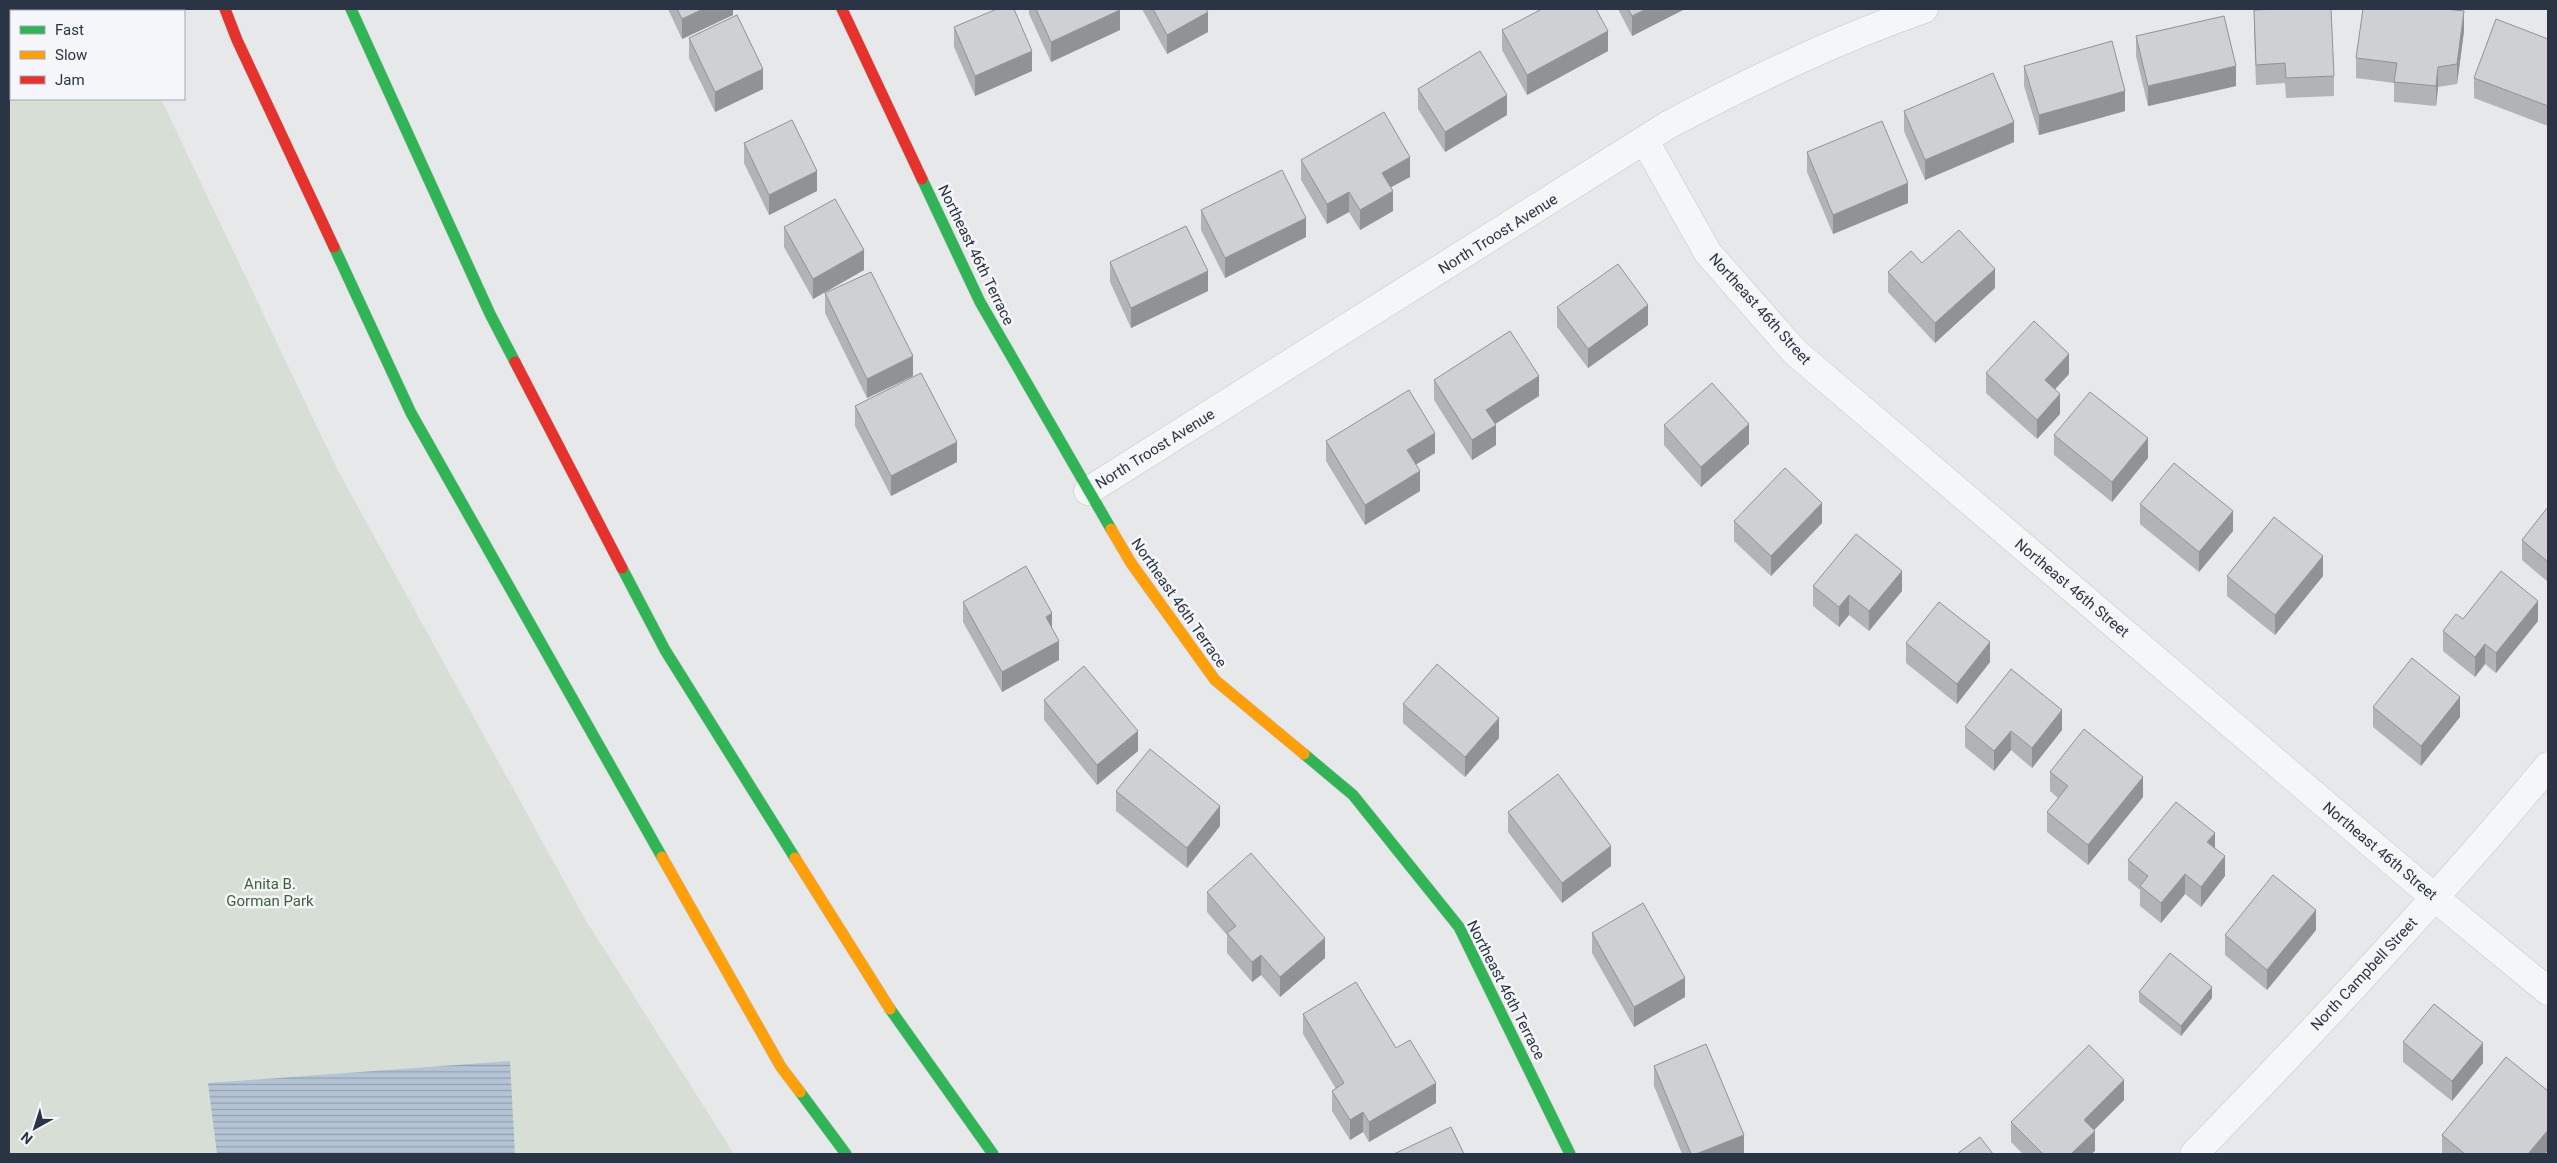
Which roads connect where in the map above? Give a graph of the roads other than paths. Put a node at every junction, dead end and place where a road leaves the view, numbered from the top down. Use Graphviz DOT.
graph roads {
  1 [pos="225,9"];
  2 [pos="351,9"];
  3 [pos="842,9"];
  4 [pos="1924,9"];
  5 [pos="1645,141"];
  6 [pos="1088,491"];
  7 [pos="2548,766"];
  8 [pos="2434,897"];
  9 [pos="2548,991"];
  10 [pos="846,1154"];
  11 [pos="993,1154"];
  12 [pos="1570,1154"];
  13 [pos="2194,1154"];
  1 -- 10 [label="main road"];
  2 -- 11 [label="main road"];
  3 -- 6 [label="main road, Northeast 46th Terrace"];
  4 -- 5 [label="street, North Troost Avenue"];
  5 -- 6 [label="street, North Troost Avenue"];
  5 -- 8 [label="street, Northeast 46th Street"];
  6 -- 12 [label="main road, Northeast 46th Terrace"];
  7 -- 8 [label="street, North Campbell Street"];
  8 -- 9 [label="street, Northeast 46th Street"];
  8 -- 13 [label="street, North Campbell Street"];
}
